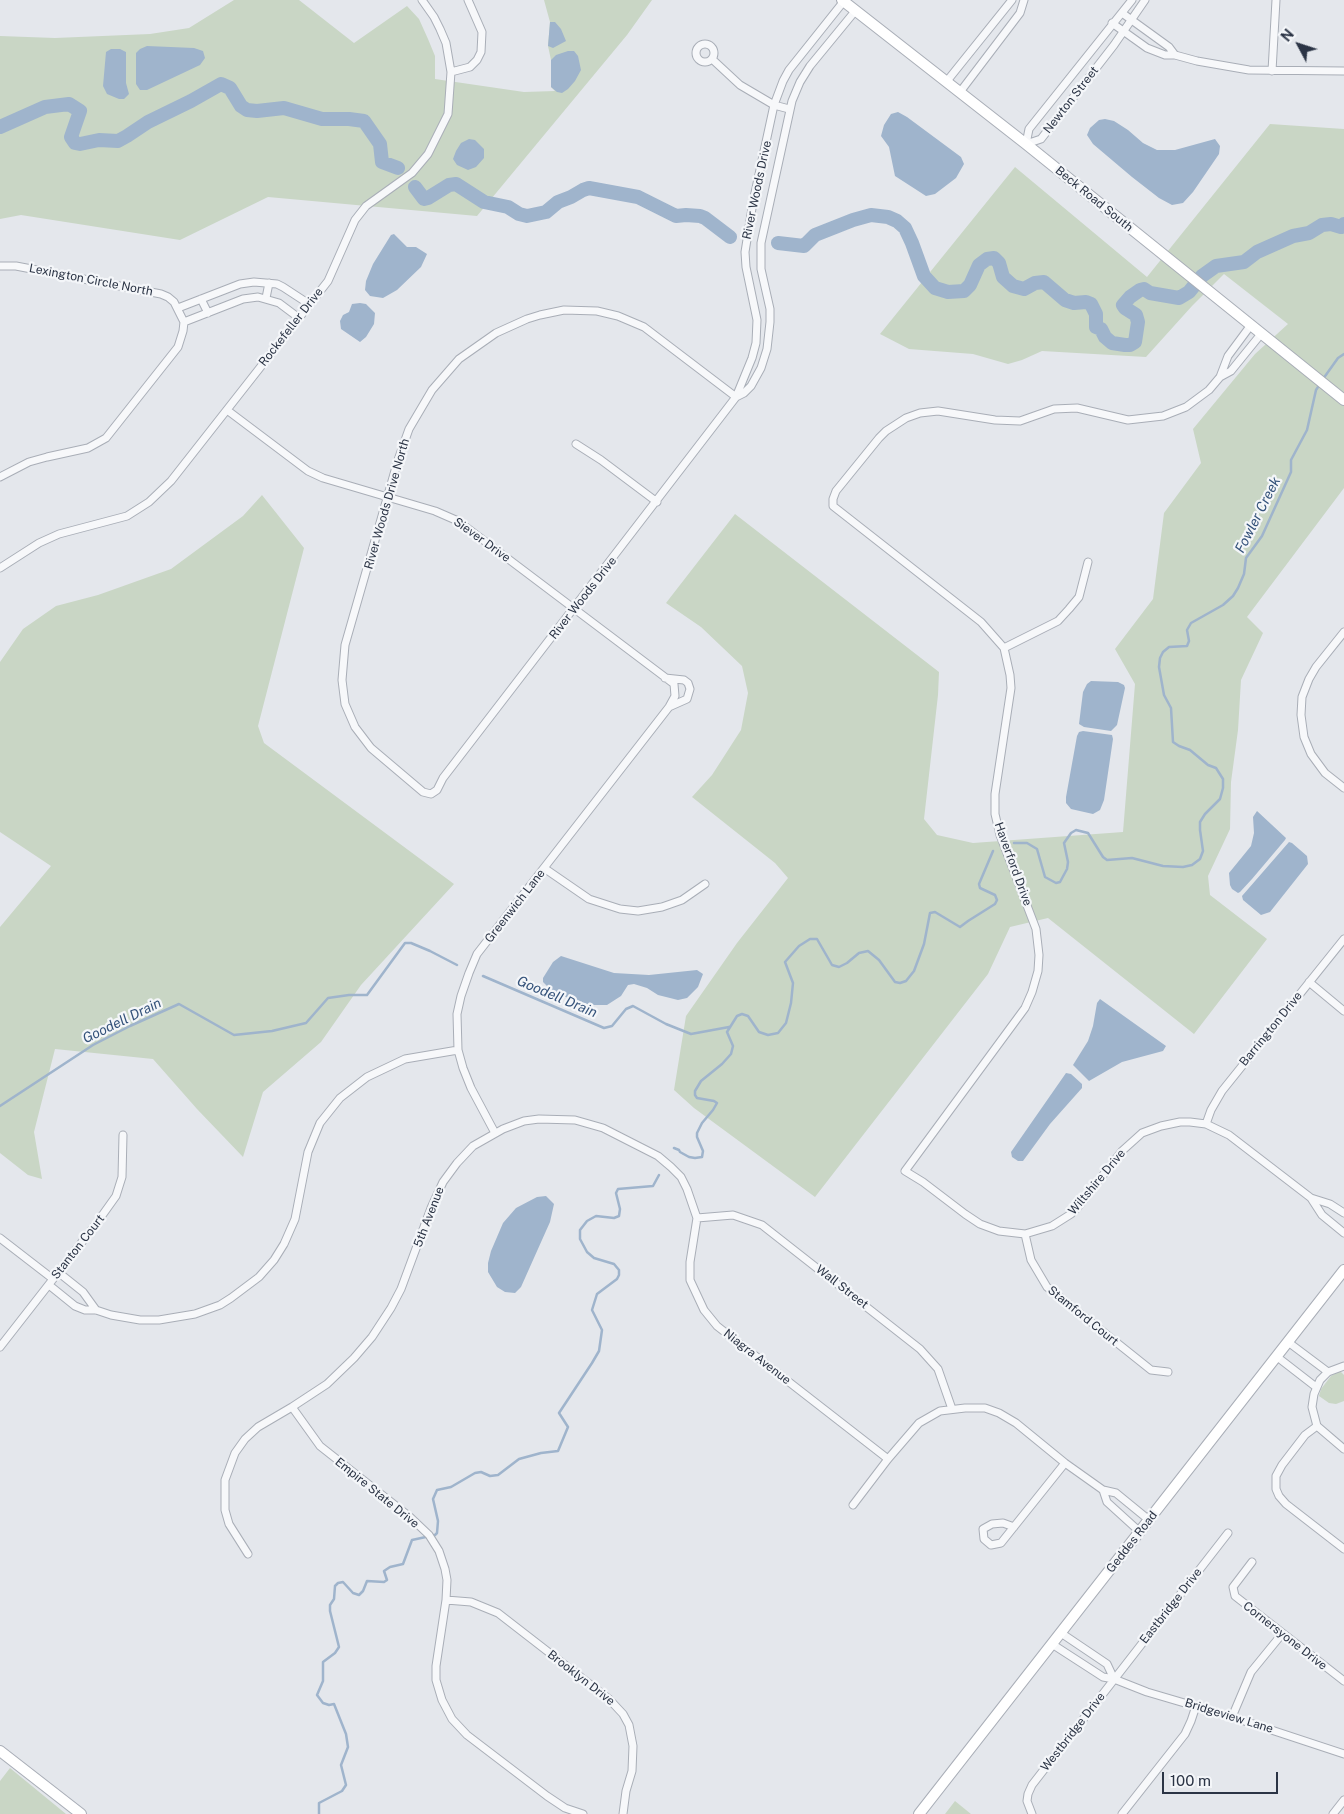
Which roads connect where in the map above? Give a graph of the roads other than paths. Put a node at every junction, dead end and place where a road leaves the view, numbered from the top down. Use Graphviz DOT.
graph roads {
  1 [pos="422,0"];
  2 [pos="468,0"];
  3 [pos="843,0"];
  4 [pos="1012,0"];
  5 [pos="1024,0"];
  6 [pos="1132,0"];
  7 [pos="1145,0"];
  8 [pos="1276,0"];
  9 [pos="856,10"];
  10 [pos="1122,13"];
  11 [pos="1132,20"];
  12 [pos="1112,23"];
  13 [pos="1124,32"];
  14 [pos="1175,54"];
  15 [pos="712,59"];
  16 [pos="1272,71"];
  17 [pos="1344,71"];
  18 [pos="451,72"];
  19 [pos="946,81"];
  20 [pos="960,92"];
  21 [pos="774,105"];
  22 [pos="789,109"];
  23 [pos="1026,144"];
  24 [pos="0,266"];
  25 [pos="269,283"];
  26 [pos="266,298"];
  27 [pos="201,299"];
  28 [pos="309,304"];
  29 [pos="178,308"];
  30 [pos="208,313"];
  31 [pos="299,318"];
  32 [pos="184,322"];
  33 [pos="1251,326"];
  34 [pos="1261,334"];
  35 [pos="1220,376"];
  36 [pos="736,397"];
  37 [pos="1344,400"];
  38 [pos="227,410"];
  39 [pos="576,444"];
  40 [pos="0,477"];
  41 [pos="388,497"];
  42 [pos="656,502"];
  43 [pos="1088,562"];
  44 [pos="0,568"];
  45 [pos="574,609"];
  46 [pos="1344,632"];
  47 [pos="1004,648"];
  48 [pos="665,678"];
  49 [pos="674,689"];
  50 [pos="690,689"];
  51 [pos="670,706"];
  52 [pos="1344,788"];
  53 [pos="428,793"];
  54 [pos="544,868"];
  55 [pos="705,884"];
  56 [pos="1344,938"];
  57 [pos="1309,982"];
  58 [pos="1344,1011"];
  59 [pos="458,1050"];
  60 [pos="1206,1124"];
  61 [pos="495,1133"];
  62 [pos="123,1135"];
  63 [pos="904,1171"];
  64 [pos="1311,1198"];
  65 [pos="1344,1213"];
  66 [pos="697,1218"];
  67 [pos="1344,1233"];
  68 [pos="1025,1234"];
  69 [pos="0,1238"];
  70 [pos="1344,1270"];
  71 [pos="58,1272"];
  72 [pos="51,1282"];
  73 [pos="96,1310"];
  74 [pos="1288,1342"];
  75 [pos="0,1347"];
  76 [pos="1276,1356"];
  77 [pos="1344,1366"];
  78 [pos="1168,1372"];
  79 [pos="1328,1372"];
  80 [pos="1318,1383"];
  81 [pos="292,1407"];
  82 [pos="952,1409"];
  83 [pos="1317,1426"];
  84 [pos="1344,1449"];
  85 [pos="888,1459"];
  86 [pos="1065,1463"];
  87 [pos="1103,1490"];
  88 [pos="853,1505"];
  89 [pos="1149,1520"];
  90 [pos="1014,1527"];
  91 [pos="1140,1532"];
  92 [pos="1228,1533"];
  93 [pos="1344,1549"];
  94 [pos="248,1554"];
  95 [pos="1252,1562"];
  96 [pos="446,1600"];
  97 [pos="1061,1633"];
  98 [pos="1282,1634"];
  99 [pos="1052,1644"];
  100 [pos="1114,1679"];
  101 [pos="1344,1682"];
  102 [pos="1196,1706"];
  103 [pos="1232,1717"];
  104 [pos="0,1751"];
  105 [pos="1344,1754"];
  106 [pos="1344,1800"];
  107 [pos="82,1814"];
  108 [pos="583,1814"];
  109 [pos="623,1814"];
  110 [pos="919,1814"];
  111 [pos="1032,1814"];
  112 [pos="1122,1814"];
  113 [pos="1333,1814"];
  1 -- 18 [label="street, Rockefeller Drive"];
  2 -- 18 [label="street"];
  3 -- 9 [label="main road, Beck Road South"];
  3 -- 21 [label="street, River Woods Drive"];
  4 -- 19 [label="street"];
  5 -- 20 [label="street"];
  6 -- 10 [label="street, Newton Street"];
  7 -- 11 [label="street, Newton Street"];
  8 -- 16 [label="street"];
  9 -- 19 [label="main road, Beck Road South"];
  9 -- 22 [label="street, River Woods Drive"];
  10 -- 11 [label="street"];
  10 -- 12 [label="street, Newton Street"];
  11 -- 13 [label="street, Newton Street"];
  11 -- 14 [label="street"];
  12 -- 13 [label="street"];
  12 -- 23 [label="street, Newton Street"];
  13 -- 14 [label="street"];
  13 -- 23 [label="street, Newton Street"];
  14 -- 16 [label="street"];
  15 -- 21 [label="street"];
  16 -- 17 [label="street"];
  18 -- 28 [label="street, Rockefeller Drive"];
  19 -- 20 [label="main road, Beck Road South"];
  20 -- 23 [label="main road, Beck Road South"];
  21 -- 22 [label="street"];
  21 -- 36 [label="street, River Woods Drive"];
  22 -- 36 [label="street, River Woods Drive"];
  23 -- 33 [label="main road, Beck Road South"];
  24 -- 29 [label="street, Lexington Circle North"];
  25 -- 26 [label="street"];
  25 -- 27 [label="street"];
  25 -- 28 [label="street"];
  26 -- 30 [label="street"];
  26 -- 31 [label="street"];
  27 -- 29 [label="street"];
  27 -- 30 [label="street"];
  28 -- 31 [label="street, Rockefeller Drive"];
  29 -- 32 [label="street, Lexington Circle North"];
  30 -- 32 [label="street"];
  31 -- 38 [label="street, Rockefeller Drive"];
  32 -- 40 [label="street"];
  33 -- 34 [label="main road, Beck Road South"];
  33 -- 35 [label="street"];
  34 -- 35 [label="street"];
  34 -- 37 [label="main road, Beck Road South"];
  35 -- 47 [label="street, Haverford Drive"];
  36 -- 41 [label="street, River Woods Drive North"];
  36 -- 42 [label="street, River Woods Drive"];
  38 -- 41 [label="street, Siever Drive"];
  38 -- 44 [label="street, Rockefeller Drive"];
  39 -- 42 [label="street"];
  41 -- 45 [label="street, Siever Drive"];
  41 -- 53 [label="street, River Woods Drive North"];
  42 -- 45 [label="street, River Woods Drive"];
  43 -- 47 [label="street"];
  45 -- 48 [label="street, Siever Drive"];
  45 -- 53 [label="street, River Woods Drive"];
  46 -- 52 [label="street"];
  47 -- 63 [label="street, Haverford Drive"];
  48 -- 49 [label="street, Siever Drive"];
  48 -- 50 [label="street, Siever Drive"];
  49 -- 51 [label="street, Greenwich Lane"];
  50 -- 51 [label="street, Greenwich Lane"];
  51 -- 54 [label="street, Greenwich Lane"];
  54 -- 55 [label="street"];
  54 -- 59 [label="street, Greenwich Lane"];
  56 -- 57 [label="street, Barrington Drive"];
  57 -- 58 [label="street"];
  57 -- 60 [label="street, Barrington Drive"];
  59 -- 61 [label="street, Greenwich Lane"];
  59 -- 73 [label="street"];
  60 -- 64 [label="street, Wiltshire Drive"];
  60 -- 68 [label="street, Wiltshire Drive"];
  61 -- 66 [label="street, 5th Avenue"];
  61 -- 81 [label="street, 5th Avenue"];
  62 -- 71 [label="street, Stanton Court"];
  63 -- 68 [label="street, Wiltshire Drive"];
  64 -- 65 [label="street, Wiltshire Drive"];
  64 -- 67 [label="street, Wiltshire Drive"];
  66 -- 82 [label="street, Wall Street"];
  66 -- 85 [label="street, Niagra Avenue"];
  68 -- 78 [label="street, Stamford Court"];
  69 -- 72 [label="street"];
  70 -- 74 [label="main road, Geddes Road"];
  71 -- 72 [label="street, Stanton Court"];
  71 -- 73 [label="street"];
  72 -- 73 [label="street"];
  72 -- 75 [label="street, Stanton Court"];
  74 -- 76 [label="main road, Geddes Road"];
  74 -- 79 [label="street"];
  76 -- 80 [label="street"];
  76 -- 89 [label="main road, Geddes Road"];
  77 -- 79 [label="street"];
  79 -- 80 [label="street"];
  80 -- 83 [label="street"];
  81 -- 94 [label="street, 5th Avenue"];
  81 -- 96 [label="street, Empire State Drive"];
  82 -- 85 [label="street"];
  82 -- 86 [label="street"];
  83 -- 84 [label="street"];
  83 -- 93 [label="street"];
  85 -- 88 [label="street"];
  86 -- 87 [label="street"];
  86 -- 90 [label="street"];
  87 -- 89 [label="street"];
  87 -- 91 [label="street"];
  89 -- 91 [label="main road, Geddes Road"];
  91 -- 97 [label="main road, Geddes Road"];
  92 -- 100 [label="street, Eastbridge Drive"];
  95 -- 98 [label="street, Cornersyone Drive"];
  96 -- 108 [label="street, Empire State Drive"];
  96 -- 109 [label="street, Brooklyn Drive"];
  97 -- 99 [label="main road, Geddes Road"];
  97 -- 100 [label="street"];
  98 -- 101 [label="street, Cornersyone Drive"];
  98 -- 103 [label="street"];
  99 -- 100 [label="street, Bridgeview Lane"];
  99 -- 110 [label="main road, Geddes Road"];
  100 -- 102 [label="street, Bridgeview Lane"];
  100 -- 111 [label="street, Westbridge Drive"];
  102 -- 103 [label="street, Bridgeview Lane"];
  102 -- 112 [label="street"];
  103 -- 105 [label="street, Bridgeview Lane"];
  104 -- 107 [label="main road"];
  106 -- 113 [label="street"];
}
